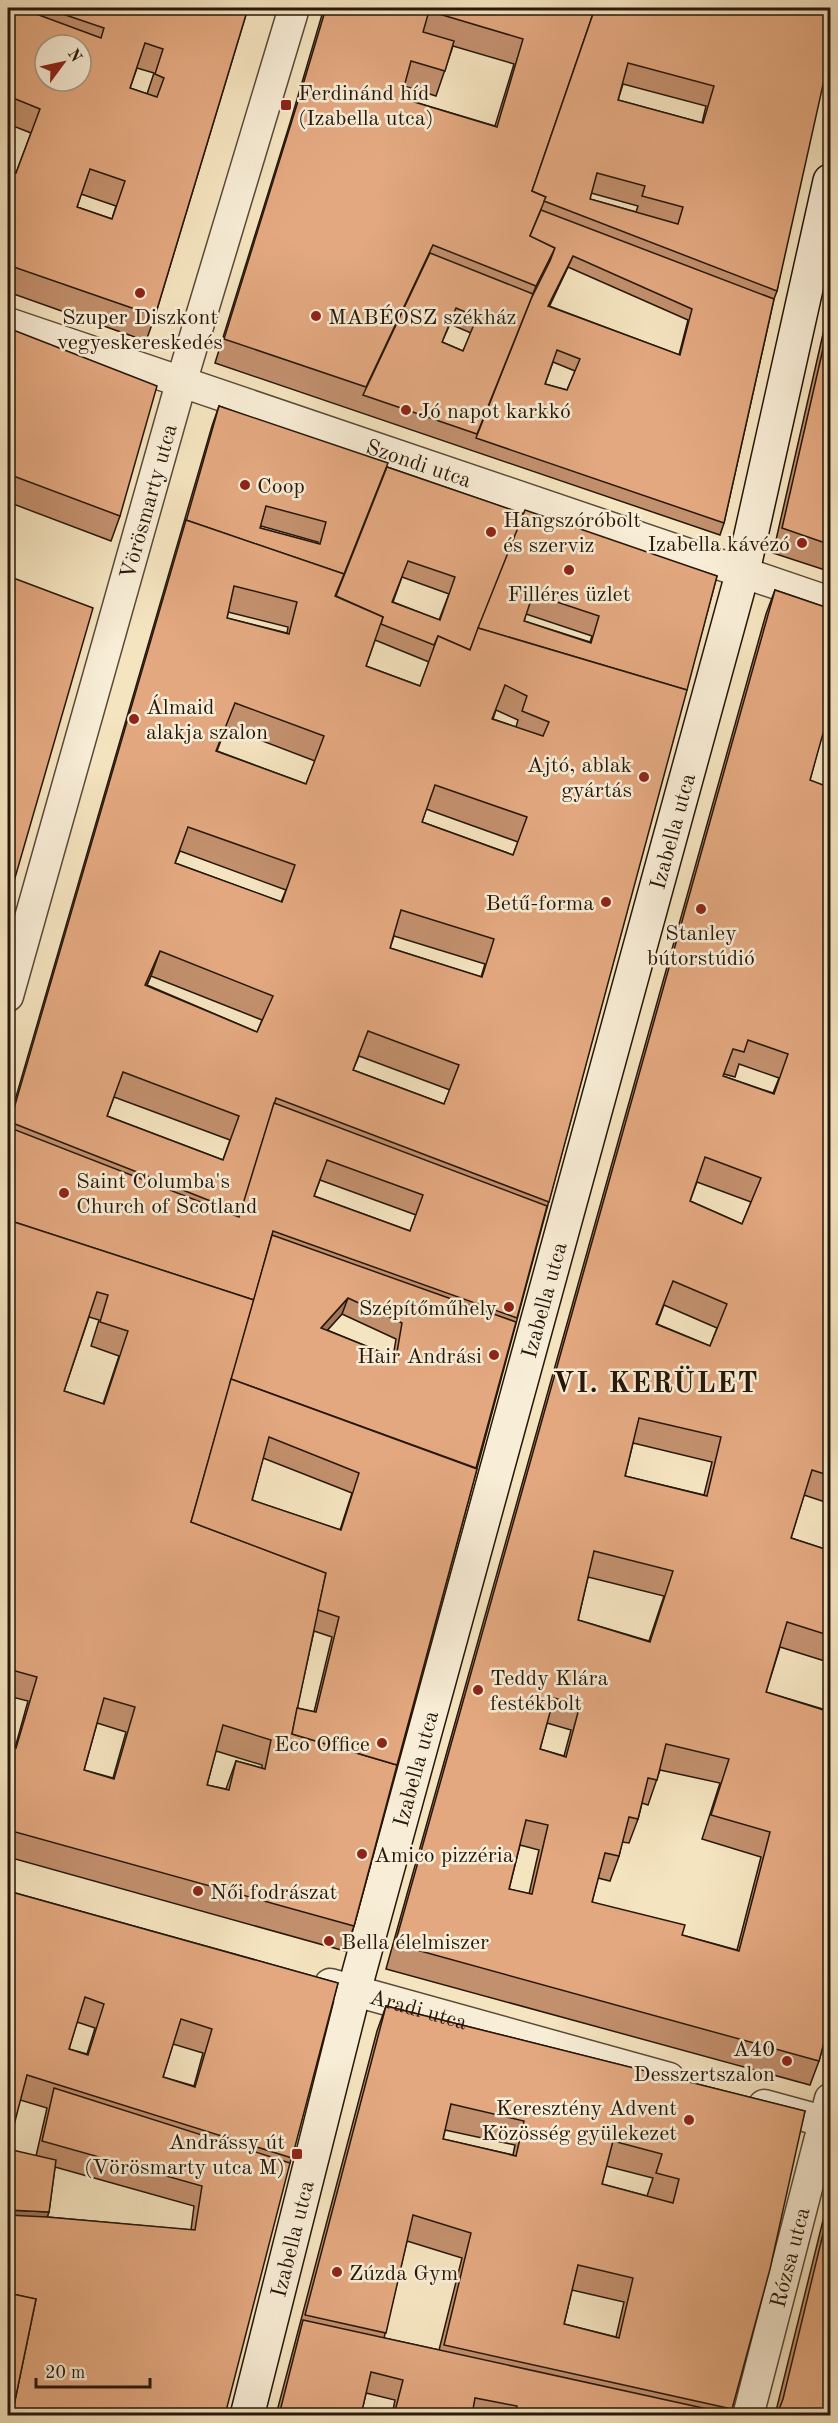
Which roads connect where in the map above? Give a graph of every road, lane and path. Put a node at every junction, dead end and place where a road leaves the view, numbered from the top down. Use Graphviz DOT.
graph roads {
  1 [pos="294,8"];
  2 [pos="831,181"];
  3 [pos="8,323"];
  4 [pos="181,383"];
  5 [pos="743,571"];
  6 [pos="831,602"];
  7 [pos="8,996"];
  8 [pos="308,1978"];
  9 [pos="354,1990"];
  10 [pos="698,2086"];
  11 [pos="733,2096"];
  12 [pos="829,2114"];
  13 [pos="247,2415"];
  14 [pos="748,2415"];
  1 -- 4 [label="street, Vörösmarty utca"];
  2 -- 5 [label="street, Izabella utca"];
  3 -- 4 [label="street, Szondi utca"];
  4 -- 5 [label="street, Szondi utca"];
  4 -- 7 [label="street, Vörösmarty utca"];
  5 -- 6 [label="street, Szondi utca"];
  5 -- 9 [label="street, Izabella utca"];
  8 -- 9 [label="street, Aradi utca"];
  9 -- 10 [label="street, Aradi utca"];
  9 -- 13 [label="street, Izabella utca"];
  11 -- 12 [label="street"];
  12 -- 14 [label="street, Rózsa utca"];
}
